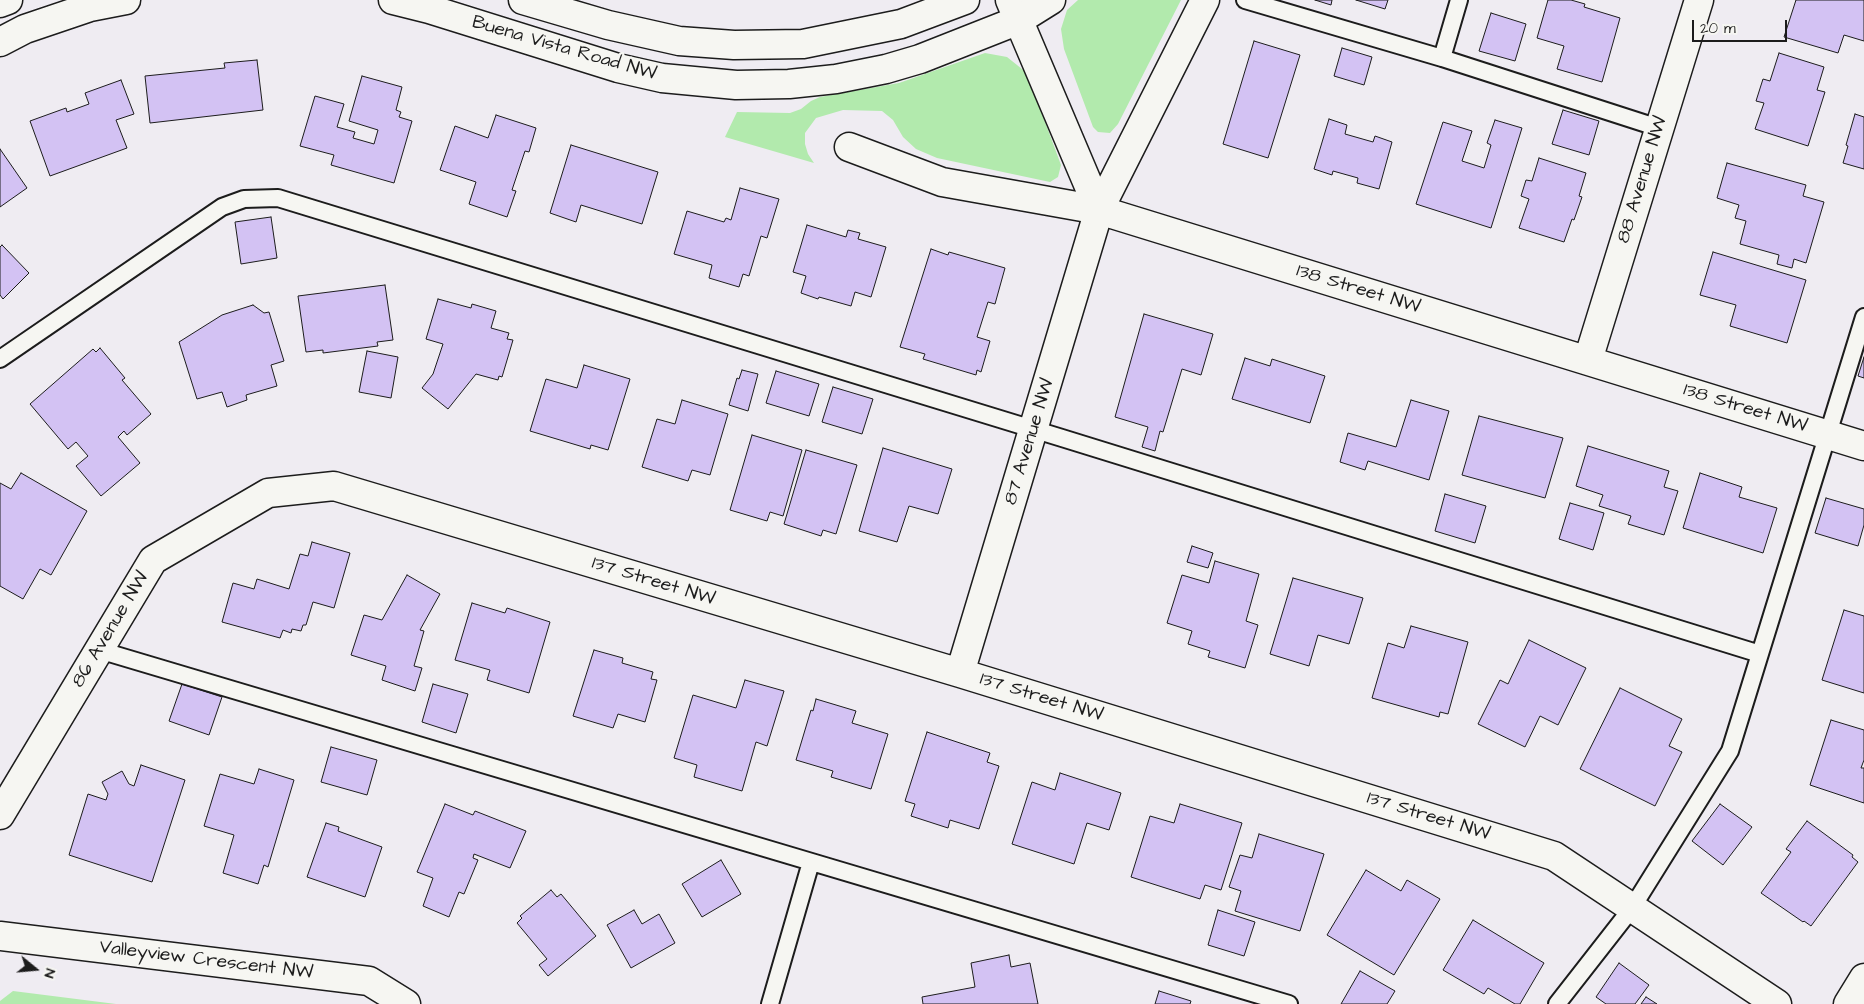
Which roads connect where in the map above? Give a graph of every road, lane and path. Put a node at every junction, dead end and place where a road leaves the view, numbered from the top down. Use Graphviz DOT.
graph roads {
  1 [pos="8,0"];
  2 [pos="126,0"];
  3 [pos="393,0"];
  4 [pos="522,0"];
  5 [pos="965,0"];
  6 [pos="1051,0"];
  7 [pos="1205,0"];
  8 [pos="1246,0"];
  9 [pos="1459,0"];
  10 [pos="1699,0"];
  11 [pos="0,3"];
  12 [pos="89,4"];
  13 [pos="1014,10"];
  14 [pos="0,42"];
  15 [pos="1442,58"];
  16 [pos="1659,128"];
  17 [pos="849,147"];
  18 [pos="1099,210"];
  19 [pos="1864,317"];
  20 [pos="0,359"];
  21 [pos="1588,360"];
  22 [pos="1033,429"];
  23 [pos="1827,434"];
  24 [pos="1864,446"];
  25 [pos="268,493"];
  26 [pos="99,650"];
  27 [pos="1760,654"];
  28 [pos="960,673"];
  29 [pos="0,815"];
  30 [pos="811,862"];
  31 [pos="1632,908"];
  32 [pos="0,936"];
  33 [pos="1864,978"];
  34 [pos="406,1004"];
  35 [pos="770,1004"];
  36 [pos="1289,1004"];
  37 [pos="1557,1004"];
  38 [pos="1777,1004"];
  39 [pos="1848,1004"];
  1 -- 11 [label="street"];
  2 -- 12 [label="street"];
  3 -- 13 [label="street, Buena Vista Road NW"];
  4 -- 5 [label="street, Buena Vista Road NW"];
  6 -- 13 [label="street, Buena Vista Road NW"];
  7 -- 18 [label="street, 87 Avenue NW"];
  8 -- 15 [label="lane"];
  9 -- 15 [label="lane"];
  10 -- 16 [label="street, 88 Avenue NW"];
  12 -- 14 [label="street"];
  13 -- 18 [label="street"];
  15 -- 16 [label="lane"];
  16 -- 21 [label="street, 88 Avenue NW"];
  17 -- 18 [label="street, 138 Street NW"];
  18 -- 21 [label="street, 138 Street NW"];
  18 -- 22 [label="street, 87 Avenue NW"];
  19 -- 23 [label="lane"];
  20 -- 22 [label="lane"];
  21 -- 23 [label="street, 138 Street NW"];
  22 -- 27 [label="lane"];
  22 -- 28 [label="street, 87 Avenue NW"];
  23 -- 24 [label="street, 138 Street NW"];
  23 -- 27 [label="lane"];
  25 -- 26 [label="street, 86 Avenue NW"];
  25 -- 28 [label="street, 137 Street NW"];
  26 -- 29 [label="street, 86 Avenue NW"];
  26 -- 30 [label="lane"];
  27 -- 31 [label="lane"];
  28 -- 31 [label="street, 137 Street NW"];
  30 -- 35 [label="lane"];
  30 -- 36 [label="lane"];
  31 -- 37 [label="lane"];
  31 -- 38 [label="street, 137 Street NW"];
  32 -- 34 [label="street, Valleyview Crescent NW"];
  33 -- 39 [label="street"];
}
